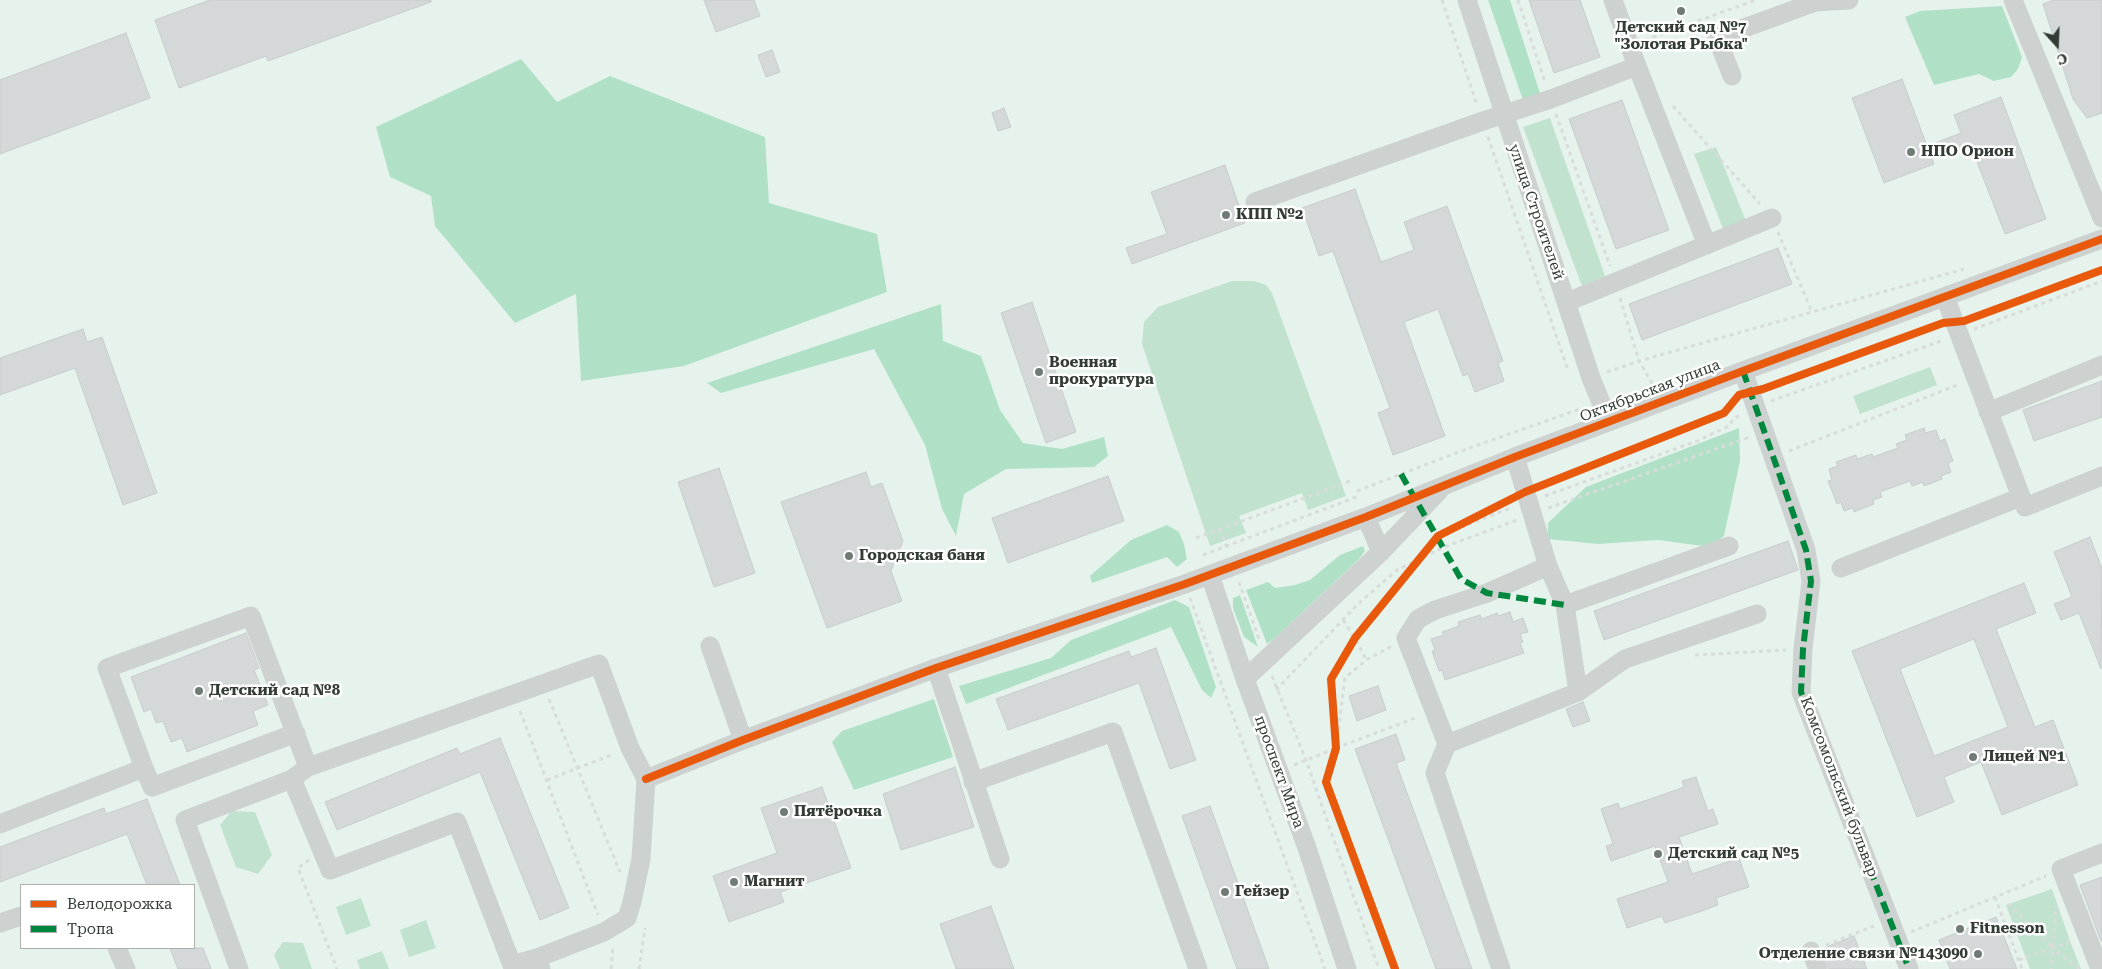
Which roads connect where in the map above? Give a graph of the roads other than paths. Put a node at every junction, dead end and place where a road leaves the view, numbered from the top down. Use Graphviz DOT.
graph roads {
  1 [pos="1467,0"];
  2 [pos="1613,0"];
  3 [pos="1849,0"];
  4 [pos="2013,0"];
  5 [pos="1637,66"];
  6 [pos="1732,76"];
  7 [pos="1503,114"];
  8 [pos="1255,202"];
  9 [pos="1772,218"];
  10 [pos="2102,218"];
  11 [pos="2102,239"];
  12 [pos="1707,245"];
  13 [pos="1945,297"];
  14 [pos="1567,302"];
  15 [pos="2102,364"];
  16 [pos="1743,371"];
  17 [pos="1988,412"];
  18 [pos="1609,422"];
  19 [pos="1515,457"];
  20 [pos="2102,476"];
  21 [pos="1445,485"];
  22 [pos="2021,497"];
  23 [pos="1366,517"];
  24 [pos="1729,546"];
  25 [pos="1382,552"];
  26 [pos="1548,566"];
  27 [pos="1841,568"];
  28 [pos="1210,575"];
  29 [pos="1565,605"];
  30 [pos="1757,614"];
  31 [pos="710,646"];
  32 [pos="936,668"];
  33 [pos="1246,678"];
  34 [pos="1578,692"];
  35 [pos="296,733"];
  36 [pos="743,740"];
  37 [pos="1447,744"];
  38 [pos="308,767"];
  39 [pos="144,768"];
  40 [pos="292,779"];
  41 [pos="646,779"];
  42 [pos="973,782"];
  43 [pos="0,824"];
  44 [pos="2102,853"];
  45 [pos="1000,859"];
  46 [pos="20,916"];
  47 [pos="0,923"];
  48 [pos="118,949"];
  49 [pos="1811,951"];
  50 [pos="539,964"];
  51 [pos="506,967"];
  52 [pos="126,969"];
  53 [pos="239,969"];
  54 [pos="1198,969"];
  55 [pos="1347,969"];
  56 [pos="1502,969"];
  57 [pos="1818,969"];
  58 [pos="1909,969"];
  59 [pos="2100,969"];
  1 -- 7 [label="street, улица Строителей"];
  2 -- 5 [label="street"];
  3 -- 6 [label="street"];
  4 -- 10 [label="street"];
  5 -- 7 [label="street"];
  5 -- 12 [label="street"];
  7 -- 8 [label="street"];
  7 -- 14 [label="street, улица Строителей"];
  9 -- 12 [label="street"];
  11 -- 13 [label="street, Октябрьская улица"];
  12 -- 14 [label="street"];
  13 -- 16 [label="street, Октябрьская улица"];
  13 -- 17 [label="street"];
  14 -- 18 [label="street, улица Строителей"];
  15 -- 17 [label="street"];
  16 -- 18 [label="street, Октябрьская улица"];
  16 -- 58 [label="street, Комсомольский бульвар"];
  17 -- 22 [label="street"];
  18 -- 19 [label="street, Октябрьская улица"];
  19 -- 21 [label="street, Октябрьская улица"];
  19 -- 26 [label="street"];
  20 -- 22 [label="street"];
  21 -- 23 [label="street, Октябрьская улица"];
  21 -- 25 [label="street"];
  22 -- 27 [label="street"];
  23 -- 25 [label="street"];
  23 -- 28 [label="street, Октябрьская улица"];
  24 -- 29 [label="street"];
  25 -- 33 [label="street"];
  26 -- 29 [label="street"];
  26 -- 37 [label="street"];
  28 -- 32 [label="street, Октябрьская улица"];
  28 -- 33 [label="street, проспект Мира"];
  29 -- 34 [label="street"];
  30 -- 34 [label="street"];
  31 -- 36 [label="street"];
  32 -- 36 [label="street, Октябрьская улица"];
  32 -- 42 [label="street"];
  33 -- 55 [label="street, проспект Мира"];
  34 -- 37 [label="street"];
  35 -- 38 [label="street"];
  35 -- 39 [label="street"];
  35 -- 39 [label="street"];
  36 -- 41 [label="street, Октябрьская улица"];
  37 -- 56 [label="street"];
  38 -- 40 [label="street"];
  38 -- 41 [label="street"];
  39 -- 43 [label="street"];
  40 -- 51 [label="street"];
  40 -- 53 [label="street"];
  41 -- 50 [label="street"];
  42 -- 45 [label="street"];
  42 -- 54 [label="street"];
  44 -- 59 [label="street"];
  46 -- 47 [label="street"];
  48 -- 52 [label="street"];
  49 -- 57 [label="street"];
  50 -- 51 [label="street"];
}
